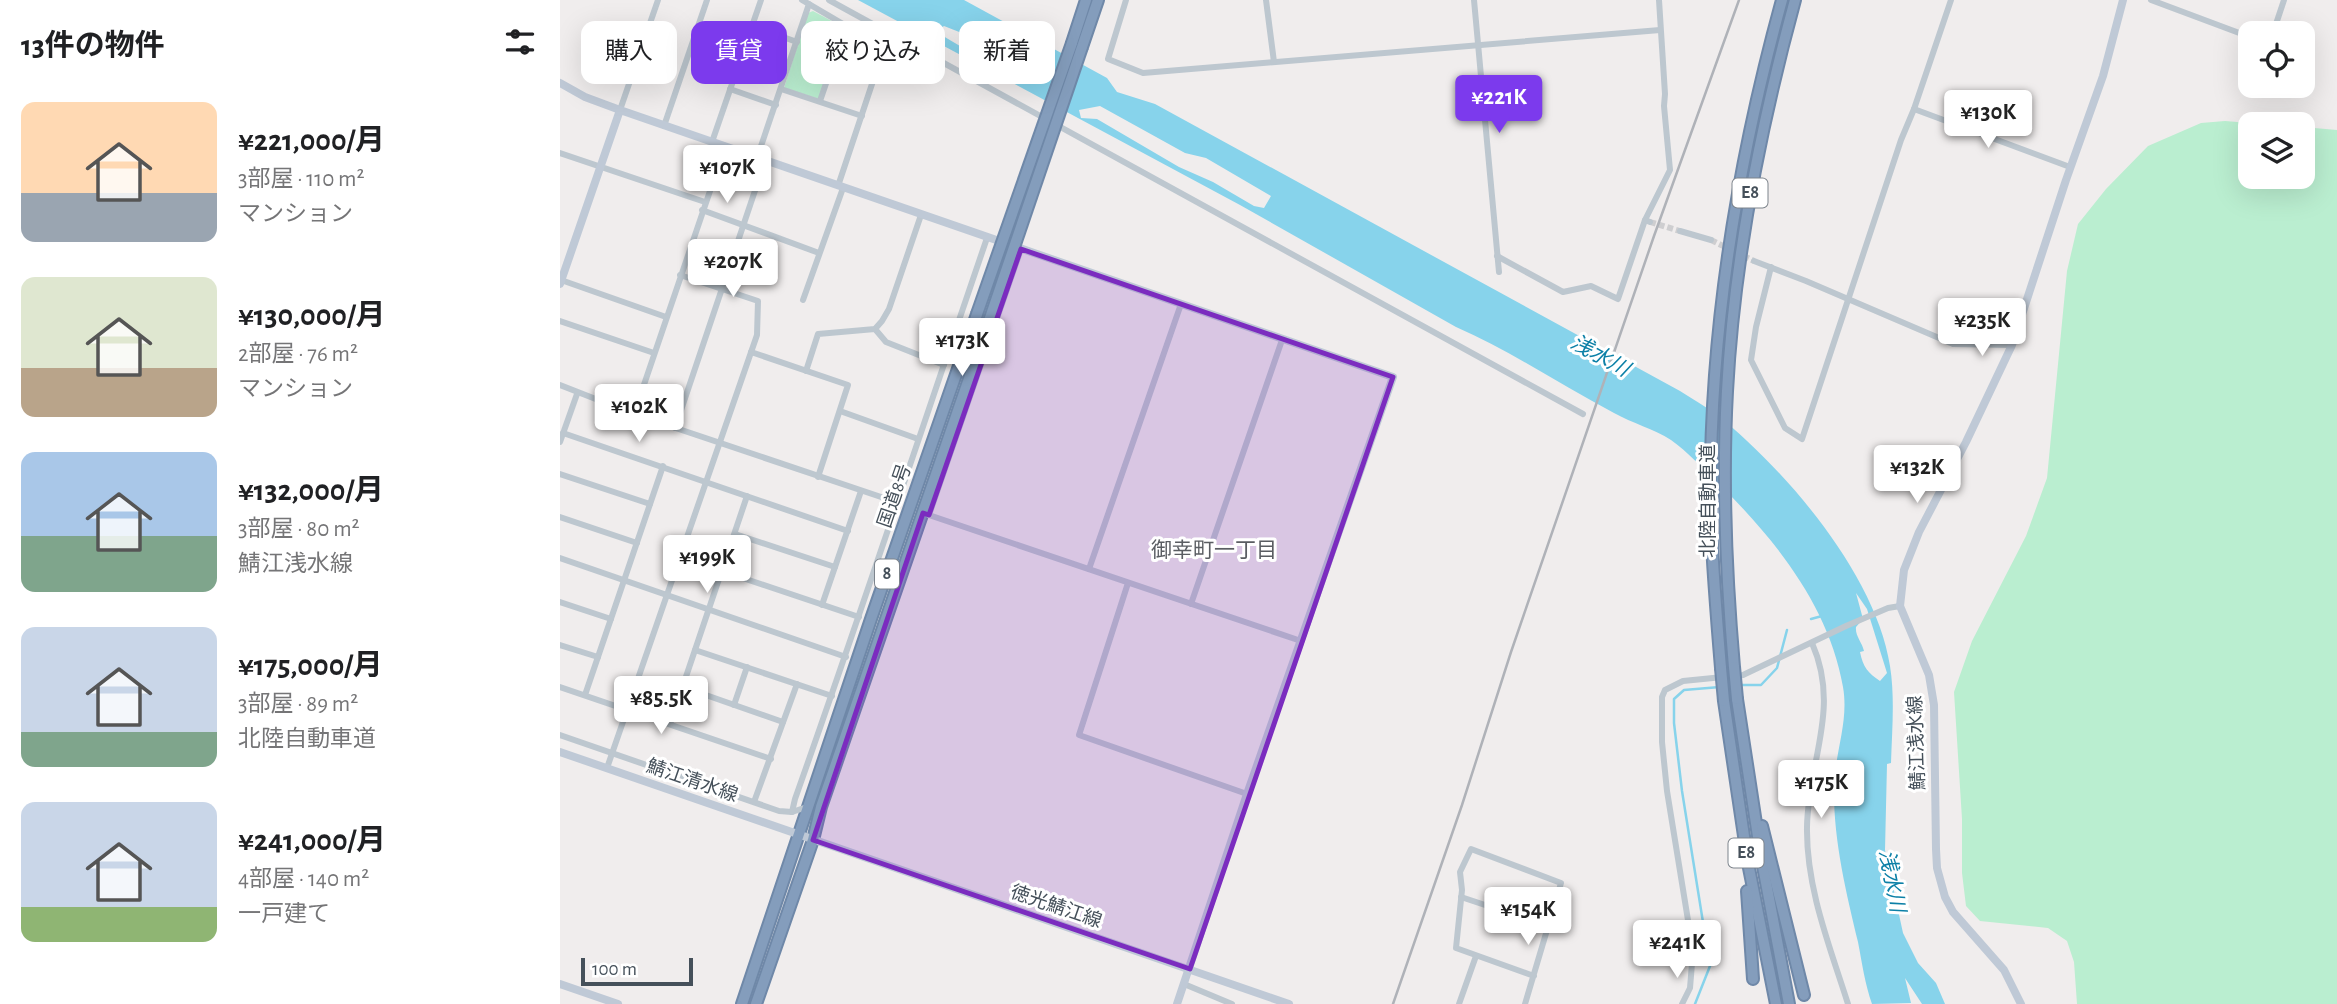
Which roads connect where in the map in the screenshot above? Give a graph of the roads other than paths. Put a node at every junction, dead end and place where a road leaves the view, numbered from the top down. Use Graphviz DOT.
graph roads {
  1 [pos="658,0"];
  2 [pos="707,0"];
  3 [pos="761,0"];
  4 [pos="802,0"];
  5 [pos="829,0"];
  6 [pos="1086,0"];
  7 [pos="1098,0"];
  8 [pos="1126,0"];
  9 [pos="1266,0"];
  10 [pos="1474,0"];
  11 [pos="1659,0"];
  12 [pos="1782,0"];
  13 [pos="1795,0"];
  14 [pos="1951,0"];
  15 [pos="2123,0"];
  16 [pos="2151,0"];
  17 [pos="2284,0"];
  18 [pos="809,4"];
  19 [pos="754,21"];
  20 [pos="839,21"];
  21 [pos="2277,21"];
  22 [pos="1660,30"];
  23 [pos="2238,33"];
  24 [pos="787,38"];
  25 [pos="797,42"];
  26 [pos="1077,45"];
  27 [pos="1477,45"];
  28 [pos="1274,62"];
  29 [pos="560,83"];
  30 [pos="732,84"];
  31 [pos="826,84"];
  32 [pos="872,84"];
  33 [pos="730,89"];
  34 [pos="781,89"];
  35 [pos="820,102"];
  36 [pos="776,105"];
  37 [pos="1914,109"];
  38 [pos="620,110"];
  39 [pos="862,116"];
  40 [pos="664,126"];
  41 [pos="712,142"];
  42 [pos="725,147"];
  43 [pos="560,153"];
  44 [pos="761,160"];
  45 [pos="601,166"];
  46 [pos="2070,167"];
  47 [pos="841,187"];
  48 [pos="705,202"];
  49 [pos="702,211"];
  50 [pos="921,215"];
  51 [pos="744,226"];
  52 [pos="1680,231"];
  53 [pos="987,238"];
  54 [pos="1711,240"];
  55 [pos="1021,249"];
  56 [pos="819,253"];
  57 [pos="1497,256"];
  58 [pos="1754,261"];
  59 [pos="1771,267"];
  60 [pos="1499,272"];
  61 [pos="680,275"];
  62 [pos="561,282"];
  63 [pos="722,288"];
  64 [pos="1849,299"];
  65 [pos="803,300"];
  66 [pos="1181,304"];
  67 [pos="666,317"];
  68 [pos="560,321"];
  69 [pos="875,329"];
  70 [pos="1282,340"];
  71 [pos="2012,345"];
  72 [pos="751,352"];
  73 [pos="654,353"];
  74 [pos="944,365"];
  75 [pos="806,371"];
  76 [pos="560,385"];
  77 [pos="577,394"];
  78 [pos="840,411"];
  79 [pos="634,414"];
  80 [pos="1583,414"];
  81 [pos="674,428"];
  82 [pos="563,433"];
  83 [pos="918,439"];
  84 [pos="560,442"];
  85 [pos="719,442"];
  86 [pos="663,466"];
  87 [pos="560,474"];
  88 [pos="818,477"];
  89 [pos="706,482"];
  90 [pos="861,491"];
  91 [pos="747,496"];
  92 [pos="896,502"];
  93 [pos="650,504"];
  94 [pos="926,514"];
  95 [pos="560,517"];
  96 [pos="848,531"];
  97 [pos="735,534"];
  98 [pos="637,543"];
  99 [pos="560,558"];
  100 [pos="835,567"];
  101 [pos="1089,569"];
  102 [pos="722,571"];
  103 [pos="624,580"];
  104 [pos="1128,583"];
  105 [pos="666,595"];
  106 [pos="560,601"];
  107 [pos="1191,604"];
  108 [pos="822,605"];
  109 [pos="1899,606"];
  110 [pos="709,610"];
  111 [pos="859,617"];
  112 [pos="611,619"];
  113 [pos="1301,641"];
  114 [pos="1813,643"];
  115 [pos="560,645"];
  116 [pos="695,650"];
  117 [pos="598,657"];
  118 [pos="845,657"];
  119 [pos="747,667"];
  120 [pos="797,684"];
  121 [pos="560,687"];
  122 [pos="683,687"];
  123 [pos="585,695"];
  124 [pos="832,696"];
  125 [pos="734,705"];
  126 [pos="627,709"];
  127 [pos="783,722"];
  128 [pos="670,724"];
  129 [pos="560,735"];
  130 [pos="1743,745"];
  131 [pos="1730,746"];
  132 [pos="560,752"];
  133 [pos="612,753"];
  134 [pos="771,758"];
  135 [pos="607,768"];
  136 [pos="1247,794"];
  137 [pos="754,802"];
  138 [pos="809,806"];
  139 [pos="792,812"];
  140 [pos="800,836"];
  141 [pos="813,840"];
  142 [pos="1461,897"];
  143 [pos="1548,926"];
  144 [pos="1476,956"];
  145 [pos="1190,969"];
  146 [pos="1534,976"];
  147 [pos="1753,979"];
  148 [pos="560,984"];
  149 [pos="1184,984"];
  150 [pos="1804,995"];
  151 [pos="618,1004"];
  152 [pos="742,1004"];
  153 [pos="756,1004"];
  154 [pos="1177,1004"];
  155 [pos="1232,1004"];
  156 [pos="1289,1004"];
  157 [pos="1460,1004"];
  158 [pos="1525,1004"];
  159 [pos="1682,1004"];
  160 [pos="1776,1004"];
  161 [pos="1789,1004"];
  162 [pos="1848,1004"];
  163 [pos="2021,1004"];
  1 -- 38 [label="street"];
  2 -- 40 [label="street"];
  3 -- 19 [label="street"];
  4 -- 18 [label="street"];
  5 -- 80 [label="street"];
  6 -- 26 [label="highway, 国道8号 / 8"];
  7 -- 26 [label="highway, 国道8号 / 8"];
  8 -- 28 [label="street"];
  9 -- 28 [label="street"];
  10 -- 27 [label="street"];
  11 -- 22 [label="street"];
  12 -- 131 [label="highway, 北陸自動車道 / E8, bridge"];
  13 -- 130 [label="highway, 北陸自動車道 / E8, bridge"];
  14 -- 37 [label="street"];
  15 -- 46 [label="main road"];
  16 -- 23 [label="street"];
  17 -- 21 [label="street"];
  18 -- 20 [label="street"];
  18 -- 25 [label="street"];
  22 -- 27 [label="street"];
  22 -- 57 [label="street"];
  24 -- 25 [label="street"];
  25 -- 34 [label="street"];
  26 -- 94 [label="highway, 国道8号 / 8, bridge"];
  26 -- 138 [label="highway, 国道8号 / 8, bridge"];
  27 -- 28 [label="street"];
  27 -- 57 [label="street"];
  29 -- 38 [label="main road"];
  30 -- 33 [label="street"];
  31 -- 35 [label="street"];
  32 -- 39 [label="street"];
  33 -- 36 [label="street"];
  33 -- 41 [label="street"];
  34 -- 35 [label="street"];
  34 -- 36 [label="street"];
  35 -- 39 [label="street"];
  36 -- 44 [label="street"];
  37 -- 46 [label="street"];
  37 -- 64 [label="street"];
  38 -- 40 [label="main road"];
  38 -- 45 [label="main road"];
  39 -- 47 [label="street"];
  40 -- 41 [label="main road"];
  41 -- 42 [label="main road"];
  42 -- 44 [label="main road"];
  42 -- 48 [label="street"];
  43 -- 45 [label="street"];
  44 -- 47 [label="main road"];
  44 -- 51 [label="street"];
  45 -- 48 [label="street"];
  45 -- 62 [label="main road"];
  46 -- 71 [label="main road"];
  47 -- 50 [label="main road"];
  47 -- 56 [label="street"];
  48 -- 49 [label="street"];
  49 -- 51 [label="street"];
  49 -- 61 [label="street"];
  50 -- 53 [label="main road"];
  50 -- 69 [label="street"];
  51 -- 56 [label="street"];
  51 -- 63 [label="street"];
  52 -- 54 [label="street"];
  53 -- 55 [label="main road"];
  53 -- 74 [label="street"];
  55 -- 66 [label="main road"];
  55 -- 94 [label="street"];
  56 -- 65 [label="street"];
  57 -- 60 [label="street"];
  58 -- 59 [label="street"];
  59 -- 64 [label="street"];
  59 -- 64 [label="street"];
  61 -- 63 [label="street"];
  61 -- 67 [label="street"];
  62 -- 67 [label="street"];
  63 -- 72 [label="street"];
  63 -- 81 [label="street"];
  64 -- 71 [label="street"];
  66 -- 70 [label="main road"];
  66 -- 101 [label="street"];
  67 -- 73 [label="street"];
  68 -- 73 [label="street"];
  69 -- 74 [label="street"];
  69 -- 75 [label="street"];
  70 -- 107 [label="street"];
  70 -- 113 [label="main road"];
  71 -- 109 [label="main road"];
  72 -- 75 [label="street"];
  72 -- 85 [label="street"];
  73 -- 79 [label="street"];
  74 -- 83 [label="street"];
  75 -- 78 [label="street"];
  76 -- 77 [label="street"];
  77 -- 79 [label="street"];
  77 -- 82 [label="street"];
  78 -- 83 [label="street"];
  78 -- 88 [label="street"];
  79 -- 81 [label="street"];
  81 -- 85 [label="street"];
  82 -- 84 [label="street"];
  82 -- 86 [label="street"];
  83 -- 92 [label="street"];
  85 -- 88 [label="street"];
  85 -- 89 [label="street"];
  86 -- 89 [label="street"];
  86 -- 93 [label="street"];
  87 -- 93 [label="street"];
  88 -- 90 [label="street"];
  89 -- 91 [label="street"];
  89 -- 105 [label="street"];
  90 -- 92 [label="street"];
  90 -- 96 [label="street"];
  91 -- 96 [label="street"];
  91 -- 97 [label="street"];
  92 -- 111 [label="street"];
  93 -- 98 [label="street"];
  94 -- 101 [label="street"];
  94 -- 141 [label="highway, 国道8号 / 8"];
  95 -- 98 [label="street"];
  96 -- 100 [label="street"];
  97 -- 100 [label="street"];
  97 -- 102 [label="street"];
  98 -- 103 [label="street"];
  99 -- 103 [label="street"];
  100 -- 108 [label="street"];
  101 -- 104 [label="street"];
  102 -- 108 [label="street"];
  102 -- 110 [label="street"];
  103 -- 105 [label="street"];
  103 -- 112 [label="street"];
  104 -- 107 [label="street"];
  104 -- 136 [label="street"];
  105 -- 110 [label="street"];
  105 -- 126 [label="street"];
  106 -- 112 [label="street"];
  107 -- 113 [label="street"];
  108 -- 111 [label="street"];
  109 -- 114 [label="street"];
  109 -- 163 [label="main road, 鯖江浅水線"];
  110 -- 116 [label="street"];
  110 -- 118 [label="street"];
  111 -- 118 [label="street"];
  112 -- 117 [label="street"];
  113 -- 136 [label="main road"];
  114 -- 159 [label="street"];
  114 -- 162 [label="street"];
  115 -- 117 [label="street"];
  116 -- 119 [label="street"];
  116 -- 122 [label="street"];
  117 -- 123 [label="street"];
  118 -- 124 [label="street"];
  119 -- 120 [label="street"];
  119 -- 125 [label="street"];
  120 -- 124 [label="street"];
  120 -- 127 [label="street"];
  121 -- 123 [label="street"];
  122 -- 125 [label="street"];
  122 -- 128 [label="street"];
  123 -- 126 [label="street"];
  124 -- 139 [label="street"];
  125 -- 127 [label="street"];
  126 -- 128 [label="street"];
  126 -- 133 [label="street"];
  127 -- 134 [label="street"];
  128 -- 134 [label="street"];
  129 -- 133 [label="street"];
  130 -- 150 [label="highway"];
  130 -- 161 [label="highway, 北陸自動車道 / E8"];
  131 -- 147 [label="highway"];
  131 -- 160 [label="highway, 北陸自動車道 / E8"];
  132 -- 135 [label="main road, 鯖江清水線"];
  133 -- 135 [label="street"];
  133 -- 137 [label="street"];
  134 -- 137 [label="street"];
  135 -- 140 [label="main road, 鯖江清水線"];
  136 -- 145 [label="main road"];
  137 -- 139 [label="street"];
  138 -- 139 [label="street"];
  138 -- 140 [label="highway, 国道8号 / 8"];
  140 -- 141 [label="main road, 鯖江清水線"];
  140 -- 152 [label="highway, 国道8号 / 8"];
  141 -- 145 [label="main road, 徳光鯖江線"];
  141 -- 153 [label="highway, 国道8号 / 8"];
  142 -- 143 [label="street"];
  142 -- 143 [label="street"];
  142 -- 144 [label="street"];
  143 -- 146 [label="street"];
  144 -- 146 [label="street"];
  144 -- 157 [label="street"];
  145 -- 149 [label="main road"];
  145 -- 156 [label="main road, 徳光鯖江線"];
  146 -- 158 [label="street"];
  148 -- 151 [label="main road"];
  149 -- 154 [label="main road"];
  149 -- 155 [label="street"];
}
